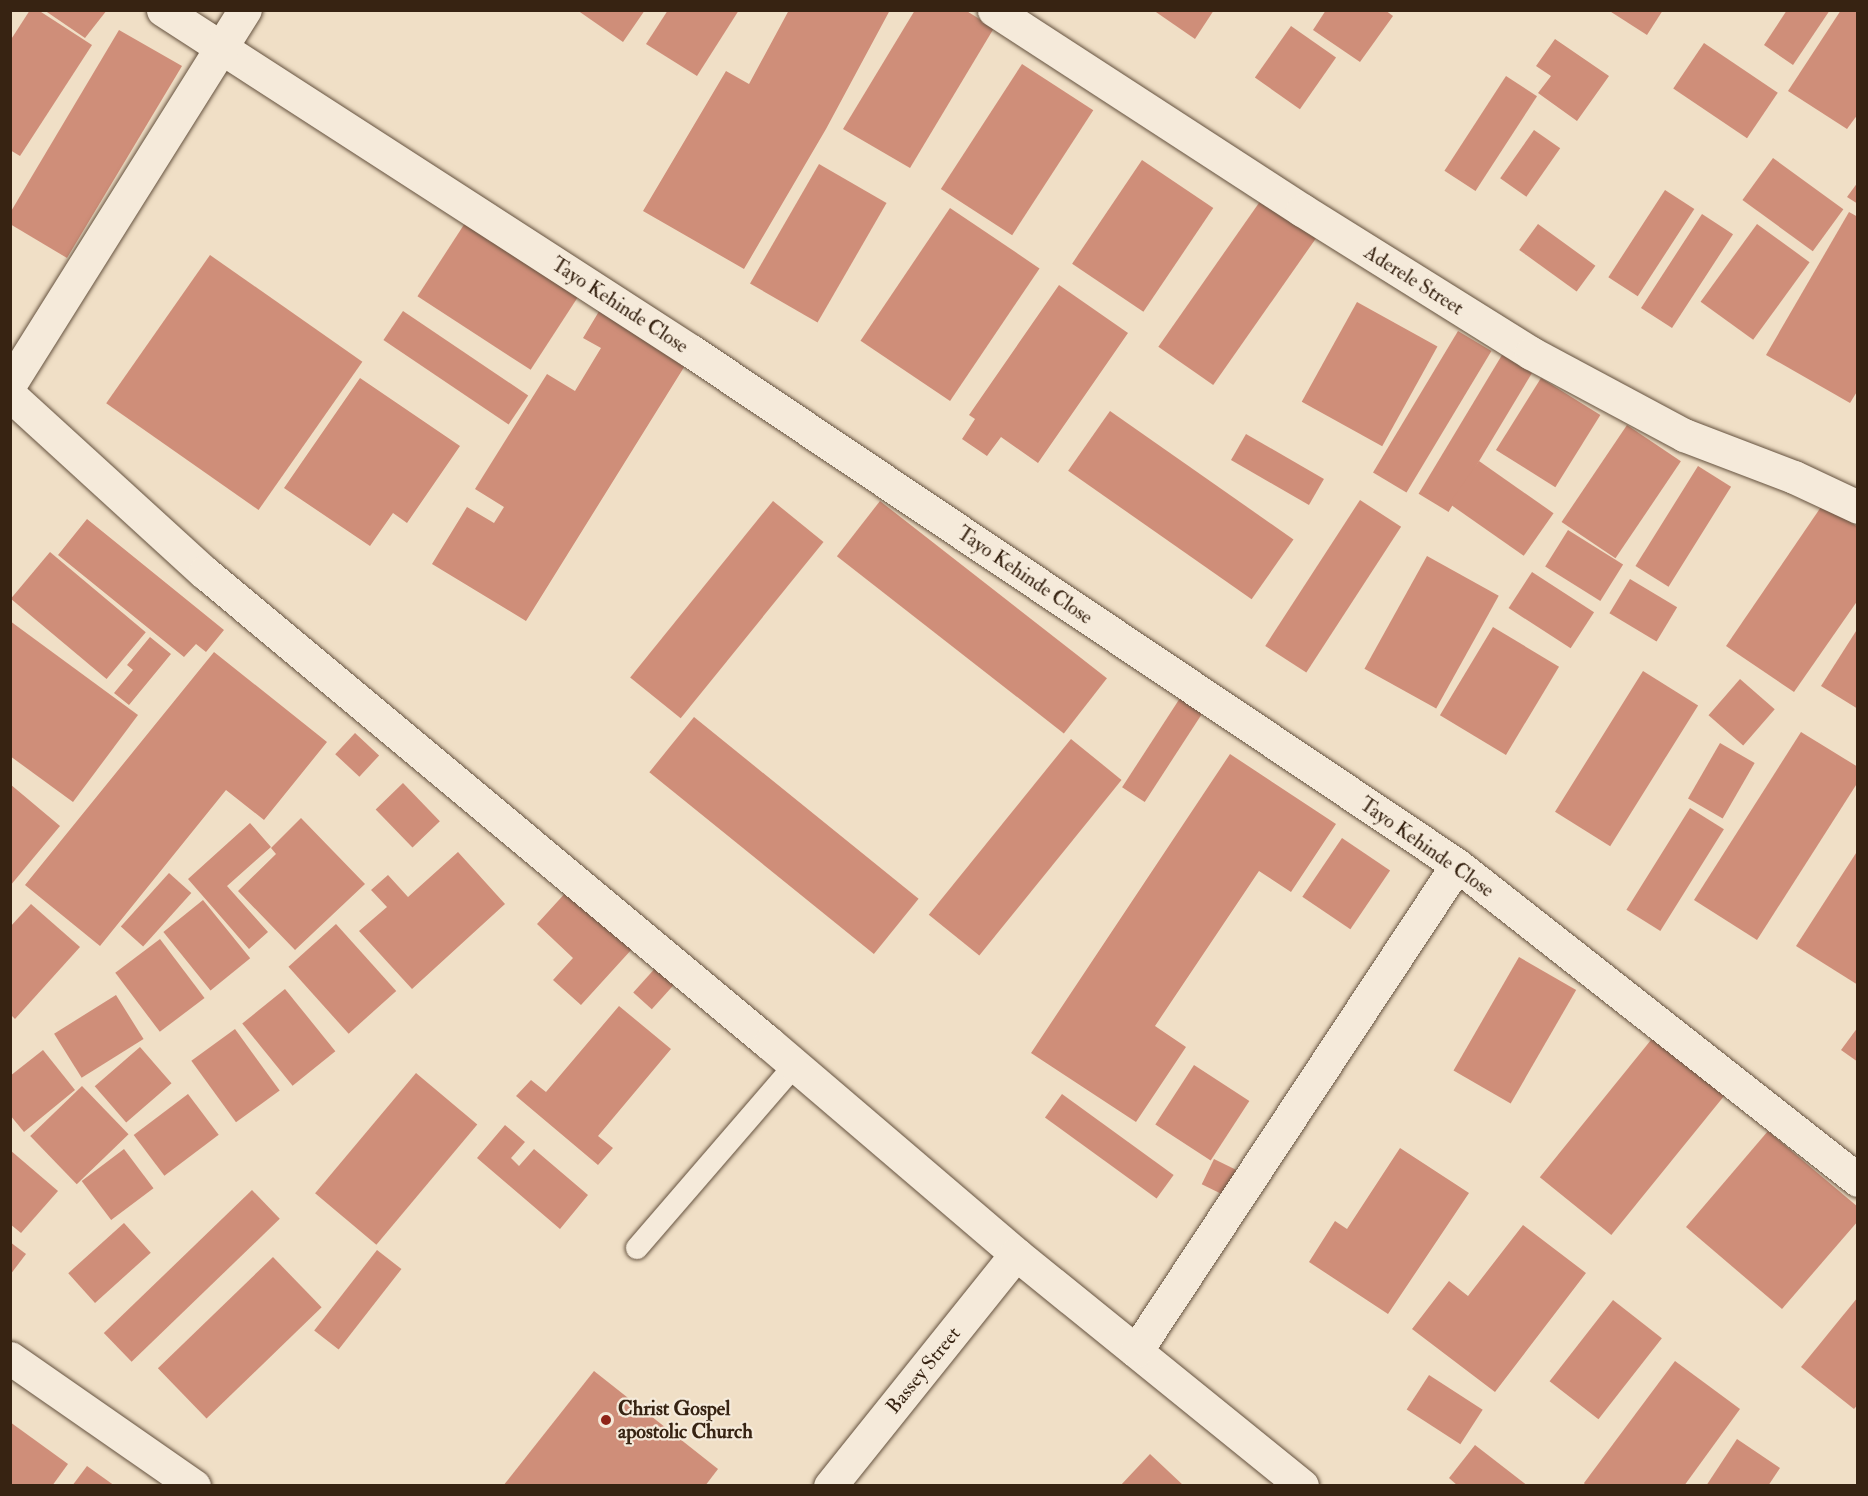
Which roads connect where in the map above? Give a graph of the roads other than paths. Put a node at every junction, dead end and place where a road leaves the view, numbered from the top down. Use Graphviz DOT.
graph roads {
  1 [pos="163,10"];
  2 [pos="245,10"];
  3 [pos="994,10"];
  4 [pos="223,48"];
  5 [pos="10,384"];
  6 [pos="10,395"];
  7 [pos="1857,507"];
  8 [pos="1457,865"];
  9 [pos="795,1065"];
  10 [pos="1857,1180"];
  11 [pos="637,1248"];
  12 [pos="1016,1254"];
  13 [pos="1136,1351"];
  14 [pos="10,1358"];
  15 [pos="194,1485"];
  16 [pos="830,1485"];
  17 [pos="1302,1485"];
  1 -- 4 [label="street, Tayo Kehinde Close"];
  2 -- 4 [label="street"];
  3 -- 7 [label="street, Aderele Street"];
  4 -- 5 [label="street"];
  4 -- 8 [label="street, Tayo Kehinde Close"];
  6 -- 9 [label="street"];
  8 -- 10 [label="street, Tayo Kehinde Close"];
  8 -- 13 [label="street"];
  9 -- 11 [label="lane"];
  9 -- 12 [label="street"];
  12 -- 13 [label="street"];
  12 -- 16 [label="street, Bassey Street"];
  13 -- 17 [label="street"];
  14 -- 15 [label="street"];
}
